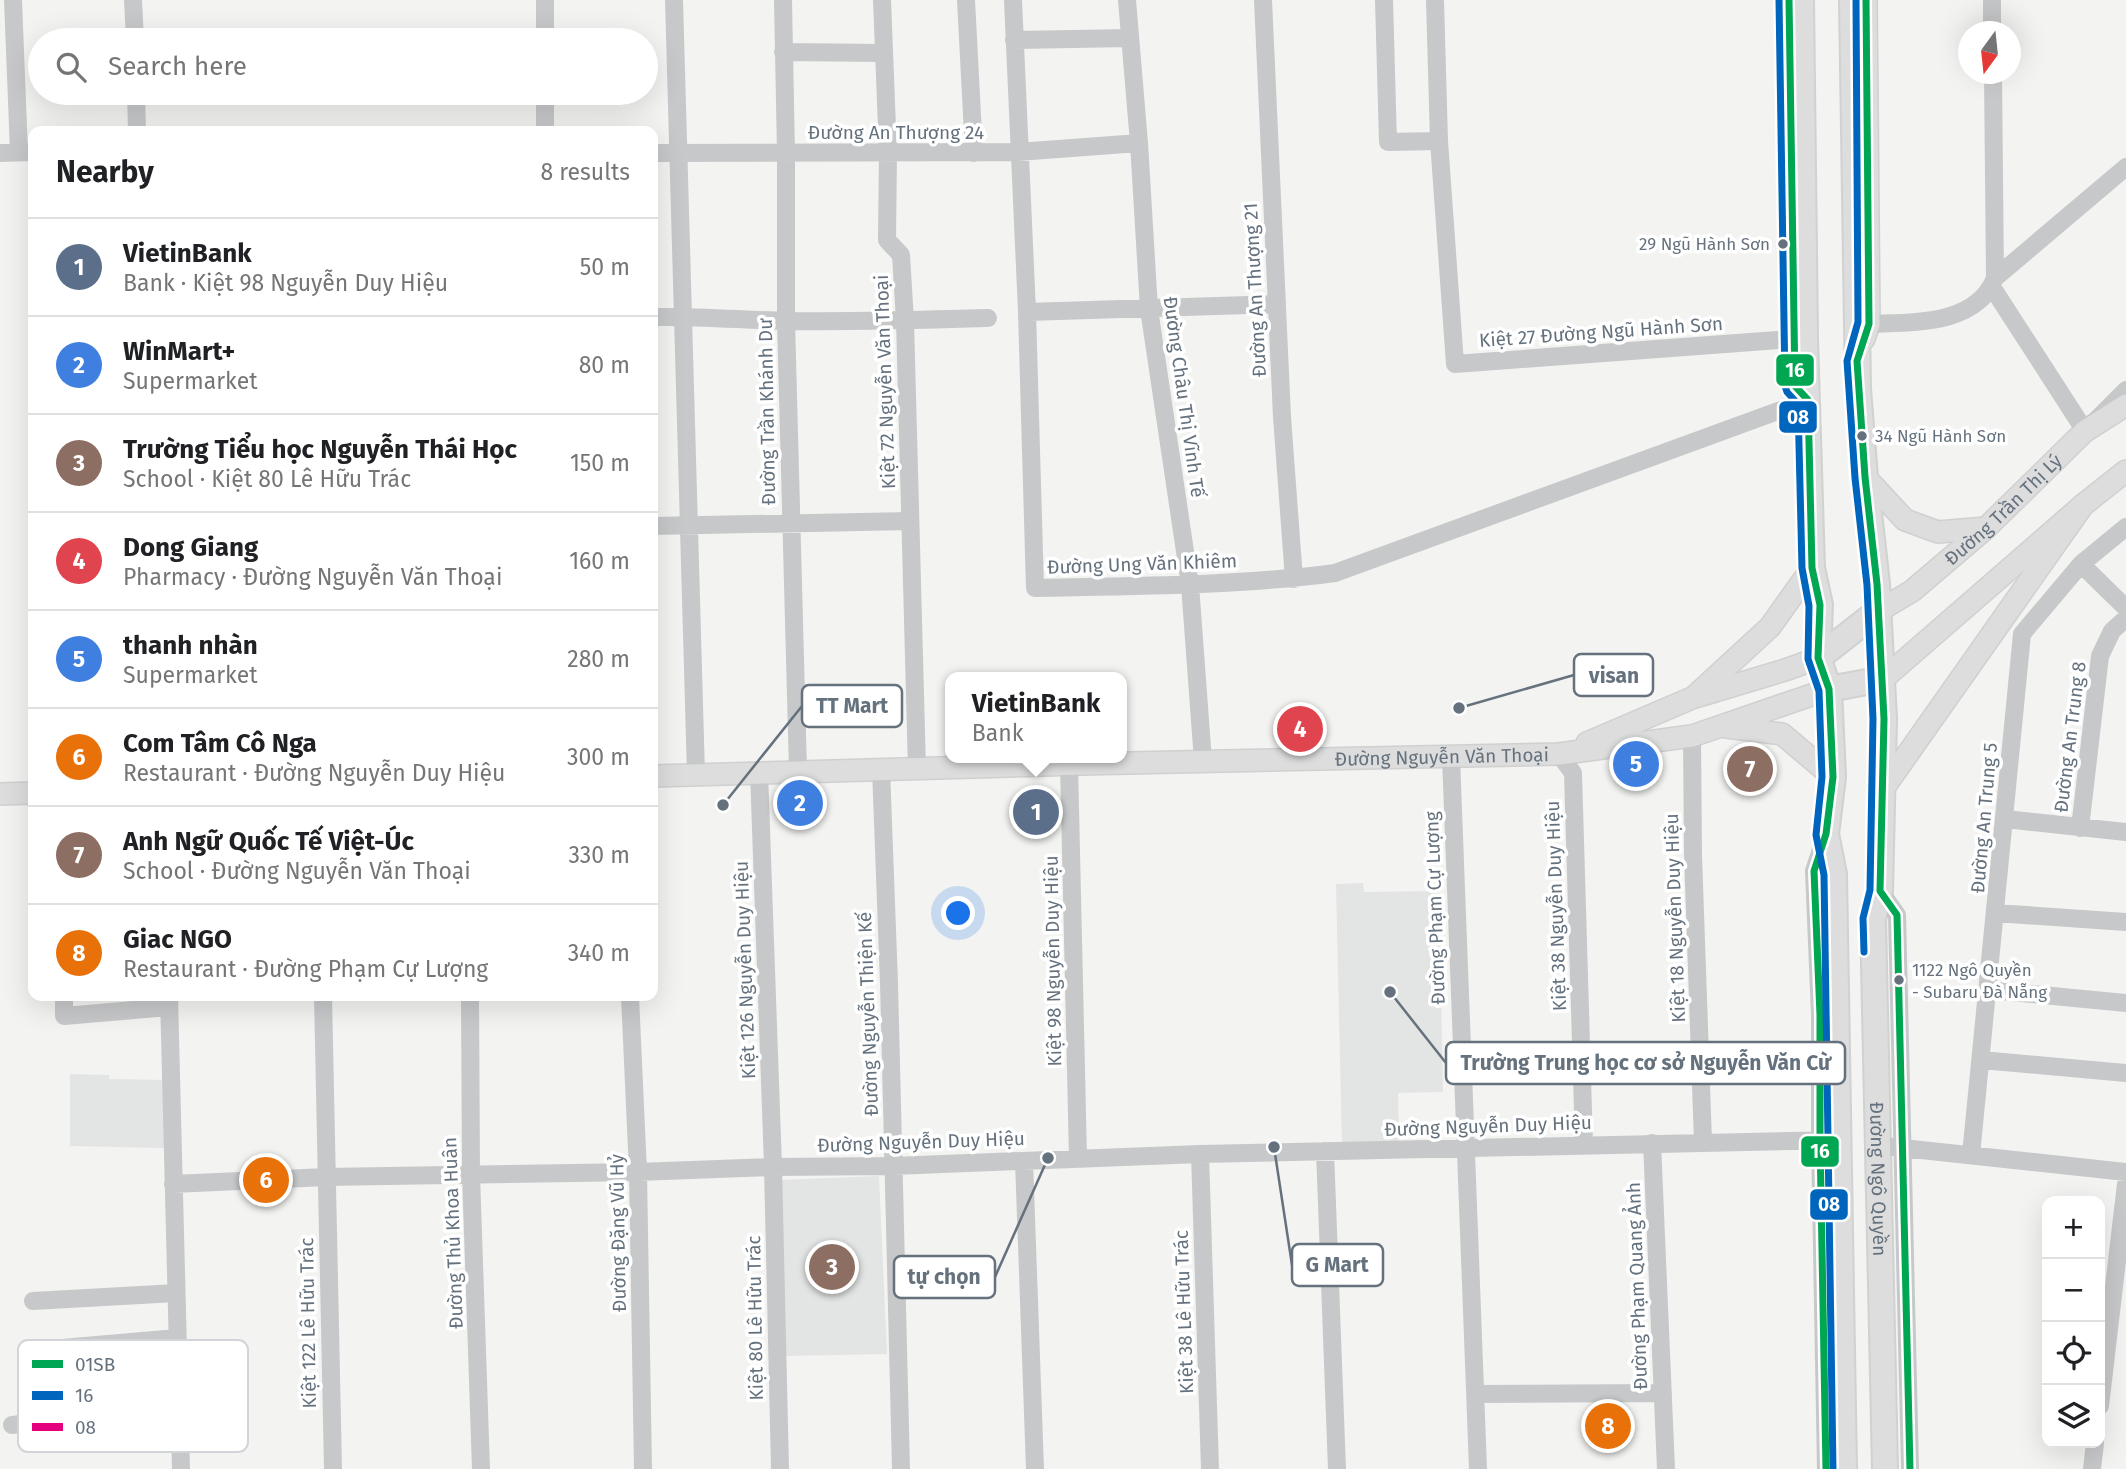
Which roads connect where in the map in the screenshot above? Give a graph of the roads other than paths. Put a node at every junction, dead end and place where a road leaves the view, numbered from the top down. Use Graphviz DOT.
graph roads {
  1 [pos="13,0"];
  2 [pos="134,0"];
  3 [pos="545,0"];
  4 [pos="674,0"];
  5 [pos="783,0"];
  6 [pos="882,0"];
  7 [pos="966,0"];
  8 [pos="1013,0"];
  9 [pos="1127,0"];
  10 [pos="1262,0"];
  11 [pos="1384,0"];
  12 [pos="1436,0"];
  13 [pos="1789,0"];
  14 [pos="1801,0"];
  15 [pos="1852,0"];
  16 [pos="1866,0"];
  17 [pos="1992,0"];
  18 [pos="1992,21"];
  19 [pos="135,28"];
  20 [pos="545,28"];
  21 [pos="1130,38"];
  22 [pos="1014,40"];
  23 [pos="783,52"];
  24 [pos="884,53"];
  25 [pos="1993,84"];
  26 [pos="137,105"];
  27 [pos="545,105"];
  28 [pos="138,126"];
  29 [pos="545,126"];
  30 [pos="1438,141"];
  31 [pos="1139,143"];
  32 [pos="26,152"];
  33 [pos="678,152"];
  34 [pos="1018,152"];
  35 [pos="0,153"];
  36 [pos="658,153"];
  37 [pos="888,153"];
  38 [pos="974,153"];
  39 [pos="786,154"];
  40 [pos="2126,167"];
  41 [pos="1994,282"];
  42 [pos="1276,304"];
  43 [pos="1149,309"];
  44 [pos="1027,312"];
  45 [pos="684,316"];
  46 [pos="658,317"];
  47 [pos="988,318"];
  48 [pos="786,321"];
  49 [pos="905,321"];
  50 [pos="1869,324"];
  51 [pos="1800,338"];
  52 [pos="1857,361"];
  53 [pos="2126,390"];
  54 [pos="1808,400"];
  55 [pos="2126,405"];
  56 [pos="2085,431"];
  57 [pos="2126,471"];
  58 [pos="1865,477"];
  59 [pos="2126,479"];
  60 [pos="2083,505"];
  61 [pos="910,520"];
  62 [pos="791,522"];
  63 [pos="689,525"];
  64 [pos="658,526"];
  65 [pos="2126,527"];
  66 [pos="1986,528"];
  67 [pos="2081,564"];
  68 [pos="1812,568"];
  69 [pos="1294,579"];
  70 [pos="1190,585"];
  71 [pos="2126,608"];
  72 [pos="1877,612"];
  73 [pos="2126,618"];
  74 [pos="1818,658"];
  75 [pos="1882,679"];
  76 [pos="1829,690"];
  77 [pos="1692,698"];
  78 [pos="1721,726"];
  79 [pos="1692,736"];
  80 [pos="1559,754"];
  81 [pos="1451,757"];
  82 [pos="1203,761"];
  83 [pos="1114,763"];
  84 [pos="1127,763"];
  85 [pos="1069,764"];
  86 [pos="881,769"];
  87 [pos="917,769"];
  88 [pos="798,771"];
  89 [pos="760,772"];
  90 [pos="696,775"];
  91 [pos="658,776"];
  92 [pos="1833,777"];
  93 [pos="1883,789"];
  94 [pos="0,793"];
  95 [pos="28,793"];
  96 [pos="2005,819"];
  97 [pos="2080,828"];
  98 [pos="2126,832"];
  99 [pos="1880,891"];
  100 [pos="1996,914"];
  101 [pos="2126,922"];
  102 [pos="1989,990"];
  103 [pos="64,1001"];
  104 [pos="169,1001"];
  105 [pos="323,1001"];
  106 [pos="470,1001"];
  107 [pos="630,1001"];
  108 [pos="2126,1003"];
  109 [pos="1981,1060"];
  110 [pos="2126,1073"];
  111 [pos="1829,1140"];
  112 [pos="1703,1142"];
  113 [pos="1652,1143"];
  114 [pos="1584,1145"];
  115 [pos="1878,1145"];
  116 [pos="1904,1148"];
  117 [pos="1465,1149"];
  118 [pos="1325,1151"];
  119 [pos="1200,1154"];
  120 [pos="1972,1156"];
  121 [pos="1078,1158"];
  122 [pos="1024,1160"];
  123 [pos="893,1166"];
  124 [pos="773,1167"];
  125 [pos="638,1172"];
  126 [pos="2126,1172"];
  127 [pos="471,1174"];
  128 [pos="326,1177"];
  129 [pos="173,1184"];
  130 [pos="2126,1184"];
  131 [pos="176,1293"];
  132 [pos="33,1301"];
  133 [pos="2119,1303"];
  134 [pos="177,1338"];
  135 [pos="154,1340"];
  136 [pos="2104,1385"];
  137 [pos="1663,1393"];
  138 [pos="1476,1394"];
  139 [pos="18,1424"];
  140 [pos="12,1425"];
  141 [pos="2094,1448"];
  142 [pos="333,1469"];
  143 [pos="481,1469"];
  144 [pos="643,1469"];
  145 [pos="780,1469"];
  146 [pos="901,1469"];
  147 [pos="1035,1469"];
  148 [pos="1210,1469"];
  149 [pos="1337,1469"];
  150 [pos="1478,1469"];
  151 [pos="1666,1469"];
  152 [pos="1826,1469"];
  153 [pos="1844,1469"];
  154 [pos="1885,1469"];
  155 [pos="1910,1469"];
  156 [pos="2092,1469"];
  1 -- 32 [label="street"];
  2 -- 19 [label="street"];
  3 -- 20 [label="street"];
  4 -- 33 [label="street"];
  5 -- 23 [label="street, Đường Trần Khánh Dư"];
  6 -- 24 [label="street, Kiệt 72 Nguyễn Văn Thoại"];
  7 -- 38 [label="street"];
  8 -- 22 [label="street, Đường Ung Văn Khiêm"];
  9 -- 21 [label="street, Đường Châu Thị Vĩnh Tế"];
  10 -- 42 [label="street, Đường An Thượng 21"];
  11 -- 30 [label="street"];
  12 -- 30 [label="street"];
  13 -- 51 [label="main road"];
  14 -- 51 [label="highway"];
  15 -- 52 [label="highway, Đường Ngô Quyền"];
  16 -- 50 [label="main road"];
  17 -- 18 [label="street"];
  21 -- 22 [label="street"];
  21 -- 31 [label="street, Đường Châu Thị Vĩnh Tế"];
  22 -- 34 [label="street, Đường Ung Văn Khiêm"];
  23 -- 24 [label="street"];
  23 -- 39 [label="street, Đường Trần Khánh Dư"];
  24 -- 37 [label="street, Kiệt 72 Nguyễn Văn Thoại"];
  25 -- 41 [label="street"];
  26 -- 28 [label="street"];
  27 -- 29 [label="street"];
  30 -- 51 [label="street, Kiệt 27 Đường Ngũ Hành Sơn"];
  31 -- 34 [label="street, Đường An Thượng 24"];
  31 -- 43 [label="street, Đường Châu Thị Vĩnh Tế"];
  32 -- 35 [label="street"];
  33 -- 36 [label="street, Đường An Thượng 24"];
  33 -- 39 [label="street, Đường An Thượng 24"];
  33 -- 45 [label="street"];
  34 -- 38 [label="street, Đường An Thượng 24"];
  34 -- 44 [label="street, Đường Ung Văn Khiêm"];
  37 -- 38 [label="street, Đường An Thượng 24"];
  37 -- 39 [label="street, Đường An Thượng 24"];
  37 -- 49 [label="street, Kiệt 72 Nguyễn Văn Thoại"];
  39 -- 48 [label="street, Đường Trần Khánh Dư"];
  40 -- 41 [label="street"];
  41 -- 50 [label="street"];
  41 -- 56 [label="street"];
  42 -- 43 [label="street"];
  42 -- 69 [label="street, Đường An Thượng 21"];
  43 -- 44 [label="street"];
  43 -- 70 [label="street, Đường Châu Thị Vĩnh Tế"];
  44 -- 70 [label="street, Đường Ung Văn Khiêm"];
  45 -- 46 [label="street"];
  45 -- 48 [label="street"];
  45 -- 63 [label="street"];
  47 -- 49 [label="street"];
  48 -- 49 [label="street"];
  48 -- 62 [label="street, Đường Trần Khánh Dư"];
  49 -- 61 [label="street, Kiệt 72 Nguyễn Văn Thoại"];
  50 -- 52 [label="main road"];
  51 -- 54 [label="highway"];
  52 -- 58 [label="highway, Đường Ngô Quyền"];
  53 -- 56 [label="street"];
  54 -- 68 [label="highway"];
  54 -- 69 [label="street, Đường Ung Văn Khiêm"];
  55 -- 56 [label="main road, Đường Trần Thị Lý"];
  56 -- 66 [label="main road, Đường Trần Thị Lý"];
  57 -- 60 [label="main road"];
  58 -- 66 [label="main road"];
  58 -- 72 [label="highway, Đường Ngô Quyền"];
  59 -- 60 [label="street"];
  60 -- 75 [label="main road"];
  60 -- 93 [label="main road"];
  61 -- 62 [label="street"];
  61 -- 87 [label="street, Kiệt 72 Nguyễn Văn Thoại"];
  62 -- 63 [label="street"];
  62 -- 88 [label="street, Đường Trần Khánh Dư"];
  63 -- 64 [label="street"];
  63 -- 90 [label="street"];
  65 -- 67 [label="street, Đường An Trung 5"];
  66 -- 72 [label="main road, Đường Trần Thị Lý"];
  67 -- 71 [label="street"];
  67 -- 96 [label="street, Đường An Trung 5"];
  68 -- 74 [label="highway"];
  68 -- 77 [label="main road"];
  69 -- 70 [label="street, Đường Ung Văn Khiêm"];
  70 -- 82 [label="street, Đường Châu Thị Vĩnh Tế"];
  72 -- 74 [label="highway"];
  72 -- 75 [label="highway, Đường Ngô Quyền"];
  73 -- 97 [label="street, Đường An Trung 8"];
  74 -- 76 [label="highway, Đường Ngô Quyền"];
  74 -- 77 [label="main road, Đường Nguyễn Văn Thoại"];
  75 -- 76 [label="highway"];
  75 -- 93 [label="highway, Đường Ngô Quyền"];
  76 -- 78 [label="main road, Đường Nguyễn Văn Thoại"];
  76 -- 92 [label="highway, Đường Ngô Quyền"];
  77 -- 80 [label="main road, Đường Nguyễn Văn Thoại"];
  78 -- 79 [label="main road, Đường Nguyễn Văn Thoại"];
  78 -- 92 [label="main road"];
  79 -- 80 [label="main road, Đường Nguyễn Văn Thoại"];
  79 -- 112 [label="street, Kiệt 18 Nguyễn Duy Hiệu"];
  80 -- 81 [label="main road, Đường Nguyễn Văn Thoại"];
  80 -- 114 [label="street, Kiệt 38 Nguyễn Duy Hiệu"];
  81 -- 82 [label="main road, Đường Nguyễn Văn Thoại"];
  81 -- 117 [label="street, Đường Phạm Cự Lượng"];
  82 -- 84 [label="main road, Đường Nguyễn Văn Thoại"];
  83 -- 85 [label="main road, Đường Nguyễn Văn Thoại"];
  85 -- 87 [label="main road, Đường Nguyễn Văn Thoại"];
  85 -- 121 [label="street, Kiệt 98 Nguyễn Duy Hiệu"];
  86 -- 87 [label="main road, Đường Nguyễn Văn Thoại"];
  86 -- 88 [label="main road, Đường Nguyễn Văn Thoại"];
  86 -- 123 [label="street, Đường Nguyễn Thiện Kế"];
  88 -- 89 [label="main road, Đường Nguyễn Văn Thoại"];
  89 -- 90 [label="main road, Đường Nguyễn Văn Thoại"];
  89 -- 124 [label="street, Kiệt 126 Nguyễn Duy Hiệu"];
  90 -- 91 [label="main road, Đường Nguyễn Văn Thoại"];
  92 -- 111 [label="highway, Đường Ngô Quyền"];
  93 -- 99 [label="highway, Đường Ngô Quyền"];
  94 -- 95 [label="main road"];
  96 -- 97 [label="street"];
  96 -- 100 [label="street, Đường An Trung 5"];
  97 -- 98 [label="street"];
  99 -- 115 [label="highway, Đường Ngô Quyền"];
  99 -- 116 [label="street, Đường Ngô Quyền"];
  100 -- 101 [label="street"];
  100 -- 102 [label="street, Đường An Trung 5"];
  102 -- 108 [label="street"];
  102 -- 109 [label="street, Đường An Trung 5"];
  103 -- 104 [label="street"];
  104 -- 129 [label="street"];
  105 -- 128 [label="street, Kiệt 122 Lê Hữu Trác"];
  106 -- 127 [label="street, Đường Thủ Khoa Huân"];
  107 -- 125 [label="street, Đường Đặng Vũ Hỷ"];
  109 -- 110 [label="street"];
  109 -- 120 [label="street, Đường An Trung 5"];
  111 -- 112 [label="street, Đường Nguyễn Duy Hiệu"];
  111 -- 152 [label="street, Đường Ngô Quyền"];
  111 -- 153 [label="highway, Đường Ngô Quyền"];
  112 -- 113 [label="street, Đường Nguyễn Duy Hiệu"];
  113 -- 114 [label="street, Đường Nguyễn Duy Hiệu"];
  113 -- 137 [label="street, Đường Phạm Quang Ảnh"];
  114 -- 117 [label="street, Đường Nguyễn Duy Hiệu"];
  115 -- 116 [label="street"];
  115 -- 154 [label="highway, Đường Ngô Quyền"];
  116 -- 120 [label="street"];
  116 -- 155 [label="street, Đường Ngô Quyền"];
  117 -- 118 [label="street, Đường Nguyễn Duy Hiệu"];
  117 -- 138 [label="street, Đường Phạm Cự Lượng"];
  118 -- 119 [label="street, Đường Nguyễn Duy Hiệu"];
  118 -- 149 [label="street"];
  119 -- 121 [label="street, Đường Nguyễn Duy Hiệu"];
  119 -- 148 [label="street, Kiệt 38 Lê Hữu Trác"];
  120 -- 126 [label="street"];
  121 -- 122 [label="street, Đường Nguyễn Duy Hiệu"];
  122 -- 123 [label="street, Đường Nguyễn Duy Hiệu"];
  122 -- 147 [label="street"];
  123 -- 124 [label="street, Đường Nguyễn Duy Hiệu"];
  123 -- 146 [label="street, Đường Nguyễn Thiện Kế"];
  124 -- 125 [label="street, Đường Nguyễn Duy Hiệu"];
  124 -- 145 [label="street, Kiệt 80 Lê Hữu Trác"];
  125 -- 127 [label="street, Đường Nguyễn Duy Hiệu"];
  125 -- 144 [label="street, Đường Đặng Vũ Hỷ"];
  127 -- 128 [label="street, Đường Nguyễn Duy Hiệu"];
  127 -- 143 [label="street, Đường Thủ Khoa Huân"];
  128 -- 129 [label="street, Đường Nguyễn Duy Hiệu"];
  128 -- 142 [label="street, Kiệt 122 Lê Hữu Trác"];
  129 -- 131 [label="street"];
  130 -- 133 [label="street"];
  131 -- 132 [label="street"];
  131 -- 134 [label="street"];
  133 -- 136 [label="street"];
  134 -- 135 [label="street"];
  137 -- 138 [label="street"];
  137 -- 151 [label="street, Đường Phạm Quang Ảnh"];
  138 -- 150 [label="street, Đường Phạm Cự Lượng"];
  139 -- 140 [label="street"];
  141 -- 156 [label="street"];
}
